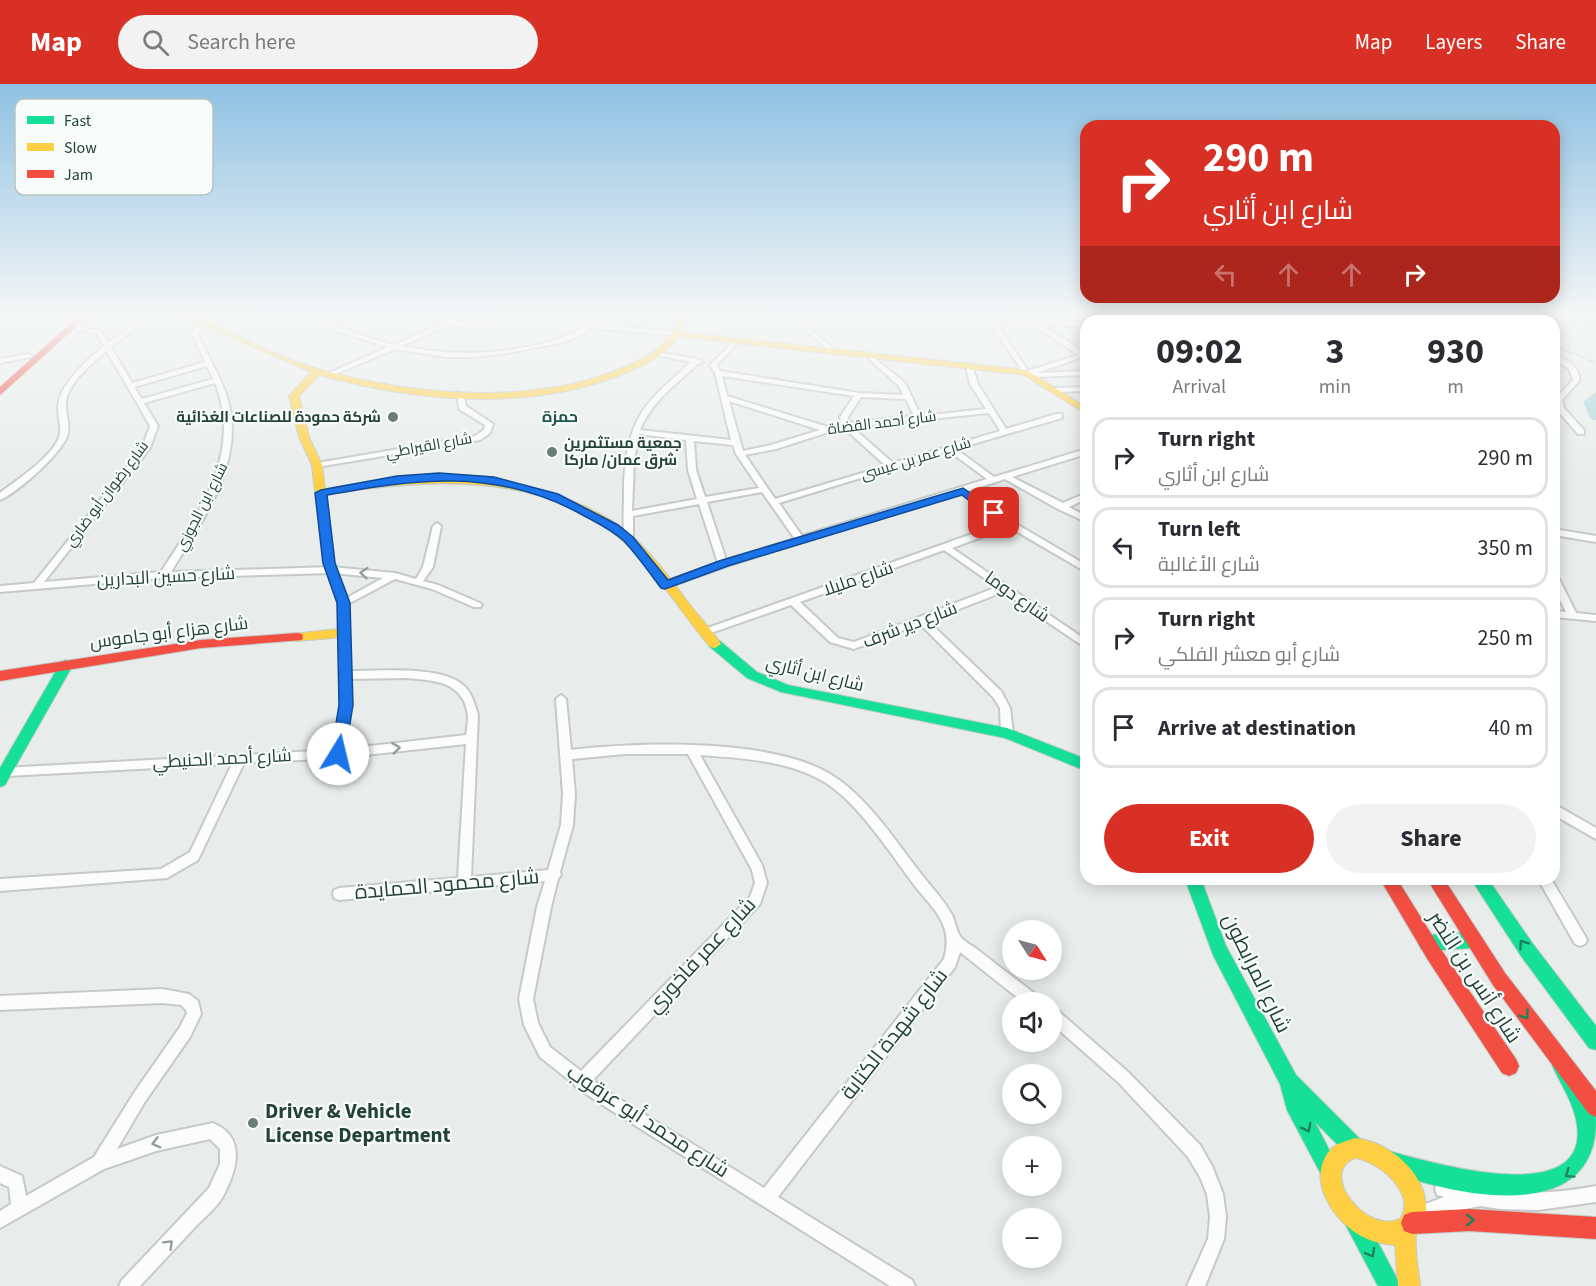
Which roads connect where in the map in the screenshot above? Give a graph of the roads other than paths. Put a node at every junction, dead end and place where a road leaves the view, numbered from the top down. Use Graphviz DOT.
graph roads {
  1 [pos="21,372"];
  2 [pos="82,372"];
  3 [pos="125,372"];
  4 [pos="178,372"];
  5 [pos="211,372"];
  6 [pos="321,372"];
  7 [pos="334,372"];
  8 [pos="623,372"];
  9 [pos="686,372"];
  10 [pos="888,372"];
  11 [pos="971,372"];
  12 [pos="1015,372"];
  13 [pos="1036,372"];
  14 [pos="1575,372"];
  15 [pos="718,373"];
  16 [pos="1080,373"];
  17 [pos="1030,374"];
  18 [pos="327,375"];
  19 [pos="215,381"];
  20 [pos="302,384"];
  21 [pos="132,385"];
  22 [pos="1080,388"];
  23 [pos="1055,390"];
  24 [pos="0,392"];
  25 [pos="460,394"];
  26 [pos="859,395"];
  27 [pos="724,397"];
  28 [pos="909,398"];
  29 [pos="1560,398"];
  30 [pos="141,402"];
  31 [pos="1080,407"];
  32 [pos="1560,408"];
  33 [pos="990,411"];
  34 [pos="1059,416"];
  35 [pos="919,418"];
  36 [pos="845,425"];
  37 [pos="825,429"];
  38 [pos="638,432"];
  39 [pos="1004,432"];
  40 [pos="1581,432"];
  41 [pos="690,438"];
  42 [pos="736,443"];
  43 [pos="951,448"];
  44 [pos="1080,453"];
  45 [pos="740,454"];
  46 [pos="317,465"];
  47 [pos="891,466"];
  48 [pos="1007,477"];
  49 [pos="994,481"];
  50 [pos="321,489"];
  51 [pos="765,489"];
  52 [pos="963,491"];
  53 [pos="0,497"];
  54 [pos="1080,499"];
  55 [pos="702,501"];
  56 [pos="773,502"];
  57 [pos="1061,507"];
  58 [pos="628,514"];
  59 [pos="1080,516"];
  60 [pos="1010,524"];
  61 [pos="438,526"];
  62 [pos="1560,533"];
  63 [pos="1596,539"];
  64 [pos="628,540"];
  65 [pos="801,541"];
  66 [pos="947,548"];
  67 [pos="723,564"];
  68 [pos="1080,565"];
  69 [pos="332,570"];
  70 [pos="164,575"];
  71 [pos="395,576"];
  72 [pos="418,582"];
  73 [pos="38,585"];
  74 [pos="665,585"];
  75 [pos="1004,588"];
  76 [pos="0,589"];
  77 [pos="1560,591"];
  78 [pos="794,601"];
  79 [pos="344,603"];
  80 [pos="477,604"];
  81 [pos="1560,615"];
  82 [pos="1573,616"];
  83 [pos="1596,618"];
  84 [pos="922,621"];
  85 [pos="705,632"];
  86 [pos="344,633"];
  87 [pos="1080,641"];
  88 [pos="66,665"];
  89 [pos="346,675"];
  90 [pos="0,676"];
  91 [pos="561,699"];
  92 [pos="1007,733"];
  93 [pos="472,739"];
  94 [pos="691,750"];
  95 [pos="338,754"];
  96 [pos="566,755"];
  97 [pos="239,761"];
  98 [pos="1080,764"];
  99 [pos="3,776"];
  100 [pos="1560,813"];
  101 [pos="1596,834"];
  102 [pos="555,874"];
  103 [pos="464,883"];
  104 [pos="0,885"];
  105 [pos="1189,885"];
  106 [pos="1195,885"];
  107 [pos="1392,885"];
  108 [pos="1439,885"];
  109 [pos="1483,885"];
  110 [pos="1548,885"];
  111 [pos="339,894"];
  112 [pos="1202,908"];
  113 [pos="1473,940"];
  114 [pos="1580,940"];
  115 [pos="956,941"];
  116 [pos="1427,943"];
  117 [pos="1021,992"];
  118 [pos="0,1003"];
  119 [pos="1580,1021"];
  120 [pos="1062,1024"];
  121 [pos="1596,1034"];
  122 [pos="1596,1041"];
  123 [pos="1562,1065"];
  124 [pos="1509,1066"];
  125 [pos="580,1082"];
  126 [pos="1290,1082"];
  127 [pos="1596,1107"];
  128 [pos="1354,1148"];
  129 [pos="100,1162"];
  130 [pos="1394,1166"];
  131 [pos="1330,1171"];
  132 [pos="0,1174"];
  133 [pos="1596,1194"];
  134 [pos="767,1197"];
  135 [pos="1478,1199"];
  136 [pos="20,1209"];
  137 [pos="1353,1218"];
  138 [pos="0,1220"];
  139 [pos="1410,1223"];
  140 [pos="1596,1228"];
  141 [pos="128,1286"];
  142 [pos="906,1286"];
  143 [pos="1196,1286"];
  144 [pos="1390,1286"];
  145 [pos="1409,1286"];
  1 -- 24 [label="main road"];
  2 -- 53 [label="street"];
  3 -- 21 [label="street, شارع رضوان أبو ضاري"];
  4 -- 21 [label="street"];
  5 -- 19 [label="street, شارع ابن الجوزي"];
  6 -- 18 [label="main road"];
  7 -- 18 [label="street"];
  8 -- 25 [label="main road"];
  9 -- 38 [label="street"];
  10 -- 28 [label="street"];
  11 -- 33 [label="street"];
  12 -- 17 [label="main road"];
  13 -- 17 [label="street"];
  14 -- 29 [label="street"];
  15 -- 26 [label="street"];
  15 -- 27 [label="street"];
  16 -- 17 [label="street"];
  17 -- 23 [label="main road"];
  18 -- 20 [label="main road"];
  18 -- 20 [label="main road"];
  18 -- 25 [label="main road"];
  19 -- 30 [label="street"];
  19 -- 70 [label="street, شارع ابن الجوزي"];
  20 -- 46 [label="main road"];
  21 -- 30 [label="street, شارع رضوان أبو ضاري"];
  22 -- 23 [label="street"];
  23 -- 31 [label="main road"];
  25 -- 46 [label="street, شارع القيراطي"];
  26 -- 28 [label="street"];
  26 -- 36 [label="street"];
  27 -- 37 [label="street"];
  27 -- 42 [label="street"];
  28 -- 35 [label="street"];
  30 -- 73 [label="street, شارع رضوان أبو ضاري"];
  32 -- 40 [label="street"];
  33 -- 35 [label="street, شارع أحمد القضاة"];
  33 -- 39 [label="street"];
  34 -- 39 [label="street, شارع عمر بن عيسى"];
  35 -- 36 [label="street, شارع أحمد القضاة"];
  36 -- 37 [label="street, شارع أحمد القضاة"];
  36 -- 47 [label="street"];
  37 -- 45 [label="street, شارع أحمد القضاة"];
  38 -- 41 [label="street"];
  38 -- 58 [label="street"];
  39 -- 43 [label="street, شارع عمر بن عيسى"];
  41 -- 42 [label="street"];
  41 -- 55 [label="street"];
  42 -- 45 [label="street"];
  43 -- 47 [label="street, شارع عمر بن عيسى"];
  43 -- 49 [label="street"];
  44 -- 48 [label="street"];
  45 -- 51 [label="street"];
  46 -- 50 [label="main road"];
  47 -- 56 [label="street, شارع عمر بن عيسى"];
  48 -- 49 [label="street"];
  48 -- 57 [label="street"];
  49 -- 52 [label="street"];
  50 -- 64 [label="main road, شارع ابن أثاري"];
  50 -- 69 [label="main road"];
  51 -- 55 [label="street"];
  51 -- 56 [label="street"];
  52 -- 60 [label="street"];
  52 -- 65 [label="street"];
  54 -- 57 [label="street"];
  55 -- 58 [label="street"];
  55 -- 67 [label="street"];
  56 -- 65 [label="street"];
  57 -- 59 [label="street"];
  58 -- 64 [label="street"];
  60 -- 66 [label="street, شارع مليلا"];
  60 -- 68 [label="street"];
  61 -- 72 [label="street"];
  62 -- 63 [label="street"];
  64 -- 74 [label="main road, شارع ابن أثاري"];
  65 -- 67 [label="street"];
  66 -- 75 [label="street, شارع دوما"];
  66 -- 78 [label="street, شارع مليلا"];
  67 -- 74 [label="street"];
  69 -- 70 [label="street, شارع حسين البدارين"];
  71 -- 69 [label="street, شارع حسين البدارين, one-way"];
  69 -- 79 [label="main road"];
  70 -- 73 [label="street, شارع حسين البدارين"];
  71 -- 72 [label="street, شارع حسين البدارين"];
  71 -- 79 [label="street"];
  72 -- 80 [label="street, شارع حسين البدارين"];
  73 -- 76 [label="street, شارع حسين البدارين"];
  74 -- 85 [label="main road, شارع ابن أثاري"];
  75 -- 84 [label="street, شارع دير شرف"];
  75 -- 87 [label="street, شارع دوما"];
  77 -- 82 [label="street"];
  78 -- 84 [label="street, شارع دير شرف"];
  78 -- 85 [label="street, شارع مليلا"];
  79 -- 86 [label="main road"];
  81 -- 82 [label="street"];
  82 -- 83 [label="street"];
  84 -- 92 [label="street"];
  85 -- 92 [label="main road, شارع ابن أثاري"];
  86 -- 88 [label="main road, شارع هزاع أبو جاموس"];
  86 -- 89 [label="street"];
  88 -- 90 [label="main road, شارع هزاع أبو جاموس"];
  88 -- 99 [label="main road"];
  89 -- 93 [label="street"];
  89 -- 95 [label="street"];
  91 -- 96 [label="street, شارع محمد أبو عرقوب"];
  92 -- 98 [label="main road, شارع ابن أثاري"];
  95 -- 93 [label="street, شارع أحمد الحنيطي, one-way"];
  93 -- 103 [label="street"];
  94 -- 96 [label="street"];
  94 -- 115 [label="street"];
  94 -- 125 [label="street, شارع عمر فاخوري"];
  95 -- 97 [label="street, شارع أحمد الحنيطي"];
  96 -- 102 [label="street, شارع محمد أبو عرقوب"];
  97 -- 99 [label="street, شارع أحمد الحنيطي"];
  97 -- 104 [label="street"];
  100 -- 101 [label="street"];
  102 -- 103 [label="street, شارع محمود الحمايدة"];
  102 -- 125 [label="street, شارع محمد أبو عرقوب"];
  103 -- 111 [label="street, شارع محمود الحمايدة"];
  105 -- 112 [label="main road"];
  106 -- 112 [label="main road, شارع المرابطون"];
  107 -- 116 [label="main road, شارع أنس بن النضر"];
  108 -- 113 [label="main road"];
  119 -- 109 [label="main road, one-way"];
  110 -- 114 [label="street"];
  112 -- 126 [label="main road, شارع المرابطون"];
  113 -- 116 [label="main road"];
  113 -- 123 [label="main road, one-way"];
  115 -- 117 [label="street"];
  115 -- 134 [label="street, شارع شهدة الكتابة"];
  116 -- 124 [label="main road, شارع أنس بن النضر"];
  118 -- 129 [label="street"];
  119 -- 121 [label="street"];
  119 -- 122 [label="main road"];
  120 -- 143 [label="street"];
  123 -- 127 [label="main road"];
  123 -- 130 [label="main road, one-way"];
  125 -- 134 [label="street, شارع محمد أبو عرقوب"];
  126 -- 128 [label="main road, شارع المرابطون"];
  126 -- 131 [label="main road, شارع المرابطون, one-way"];
  128 -- 130 [label="main road"];
  128 -- 131 [label="main road"];
  129 -- 136 [label="street"];
  141 -- 129 [label="street, one-way"];
  130 -- 135 [label="street"];
  130 -- 139 [label="main road"];
  131 -- 137 [label="main road"];
  132 -- 136 [label="street"];
  133 -- 135 [label="street"];
  134 -- 142 [label="street, شارع محمد أبو عرقوب"];
  135 -- 139 [label="street"];
  136 -- 138 [label="street"];
  137 -- 139 [label="main road"];
  137 -- 144 [label="main road, one-way"];
  139 -- 140 [label="main road, one-way"];
  139 -- 145 [label="main road"];
}
